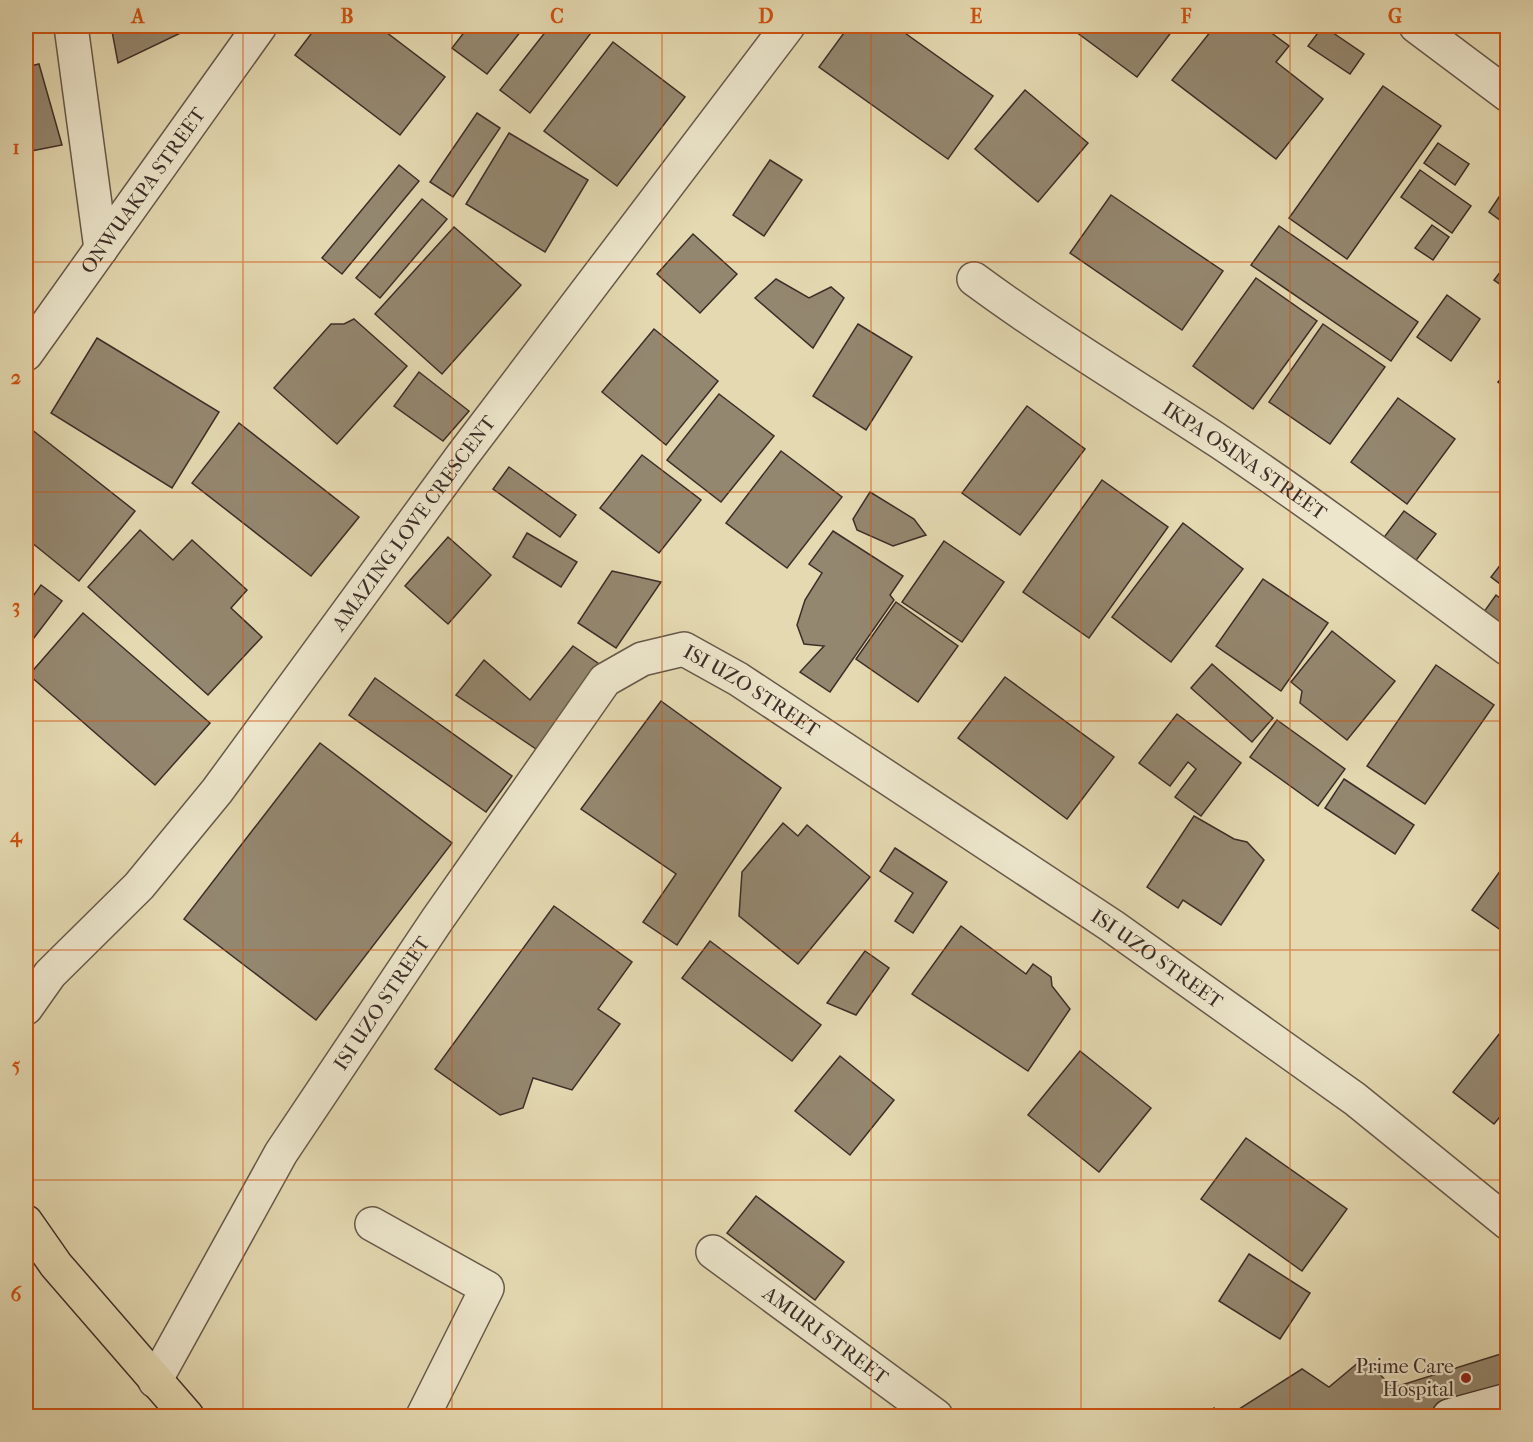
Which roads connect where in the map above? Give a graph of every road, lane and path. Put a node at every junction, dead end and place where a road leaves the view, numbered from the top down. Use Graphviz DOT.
graph roads {
  1 [pos="71,26"];
  2 [pos="260,26"];
  3 [pos="788,26"];
  4 [pos="1416,26"];
  5 [pos="1508,95"];
  6 [pos="101,249"];
  7 [pos="974,279"];
  8 [pos="26,354"];
  9 [pos="1508,649"];
  10 [pos="26,1008"];
  11 [pos="26,1222"];
  12 [pos="1508,1223"];
  13 [pos="372,1224"];
  14 [pos="713,1252"];
  15 [pos="155,1381"];
  16 [pos="1508,1400"];
  17 [pos="187,1416"];
  18 [pos="423,1416"];
  19 [pos="936,1416"];
  20 [pos="1449,1416"];
  1 -- 6 [label="street"];
  2 -- 6 [label="street, ONWUAKPA STREET"];
  3 -- 10 [label="street, AMAZING LOVE CRESCENT"];
  4 -- 5 [label="street"];
  6 -- 8 [label="street, ONWUAKPA STREET"];
  7 -- 9 [label="street, IKPA OSINA STREET"];
  11 -- 15 [label="main road"];
  12 -- 15 [label="street, ISI UZO STREET"];
  13 -- 18 [label="street"];
  14 -- 19 [label="street, AMURI STREET"];
  15 -- 17 [label="main road"];
  16 -- 20 [label="street"];
}
